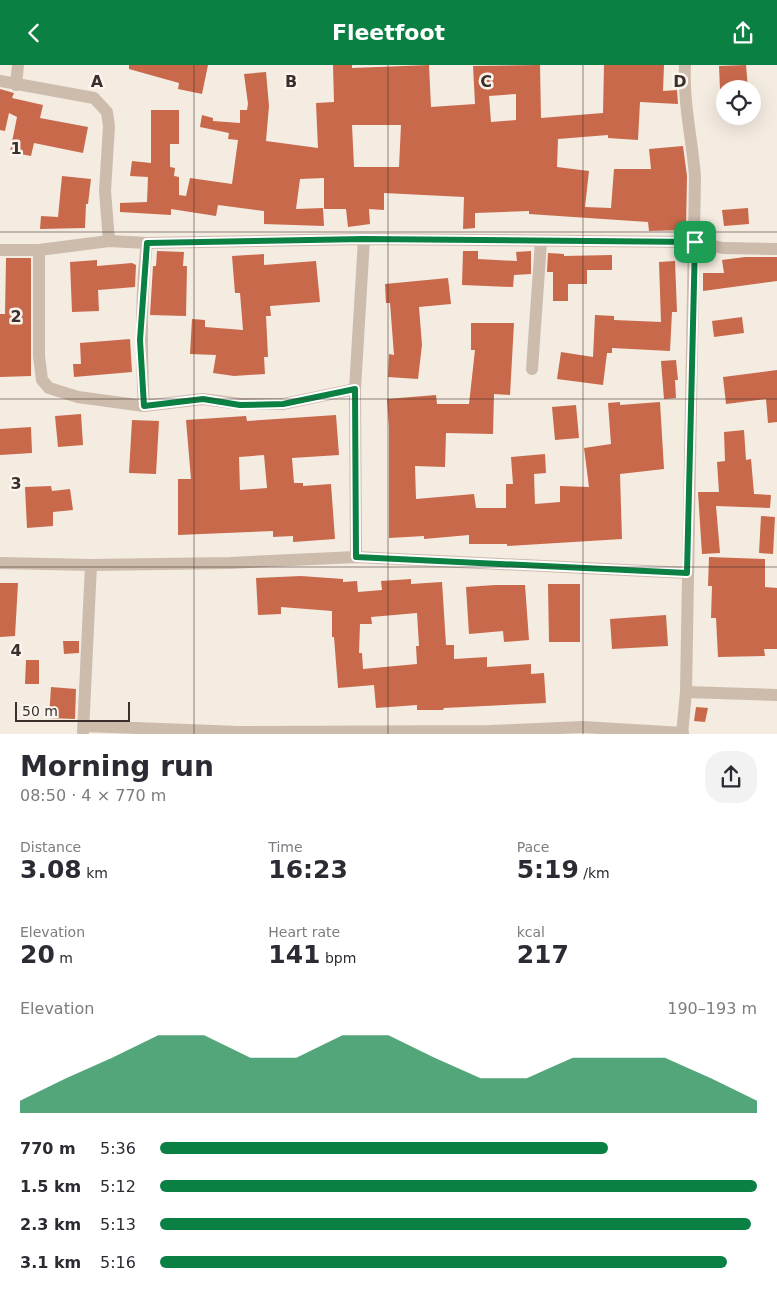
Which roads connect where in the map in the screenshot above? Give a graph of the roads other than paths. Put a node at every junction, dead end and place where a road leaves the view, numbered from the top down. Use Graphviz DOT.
graph roads {
  1 [pos="18,65"];
  2 [pos="685,65"];
  3 [pos="0,81"];
  4 [pos="16,85"];
  5 [pos="364,239"];
  6 [pos="109,241"];
  7 [pos="541,242"];
  8 [pos="695,242"];
  9 [pos="147,243"];
  10 [pos="777,249"];
  11 [pos="0,250"];
  12 [pos="39,250"];
  13 [pos="532,369"];
  14 [pos="355,389"];
  15 [pos="144,406"];
  16 [pos="356,557"];
  17 [pos="0,563"];
  18 [pos="91,565"];
  19 [pos="687,573"];
  20 [pos="686,692"];
  21 [pos="777,695"];
  22 [pos="84,730"];
  23 [pos="238,733"];
  24 [pos="682,733"];
  1 -- 4 [label="street"];
  2 -- 8 [label="street"];
  3 -- 4 [label="street"];
  4 -- 6 [label="street"];
  5 -- 7 [label="street"];
  5 -- 9 [label="street"];
  5 -- 14 [label="street"];
  6 -- 9 [label="street"];
  6 -- 12 [label="street"];
  7 -- 8 [label="street"];
  7 -- 13 [label="street"];
  8 -- 10 [label="street"];
  8 -- 19 [label="street"];
  9 -- 15 [label="street"];
  11 -- 12 [label="street"];
  12 -- 15 [label="street"];
  14 -- 15 [label="street"];
  14 -- 16 [label="street"];
  16 -- 18 [label="street"];
  16 -- 19 [label="street"];
  17 -- 18 [label="street"];
  18 -- 22 [label="street"];
  19 -- 20 [label="street"];
  20 -- 21 [label="street"];
  20 -- 24 [label="street"];
  22 -- 23 [label="street"];
  23 -- 24 [label="street"];
}
